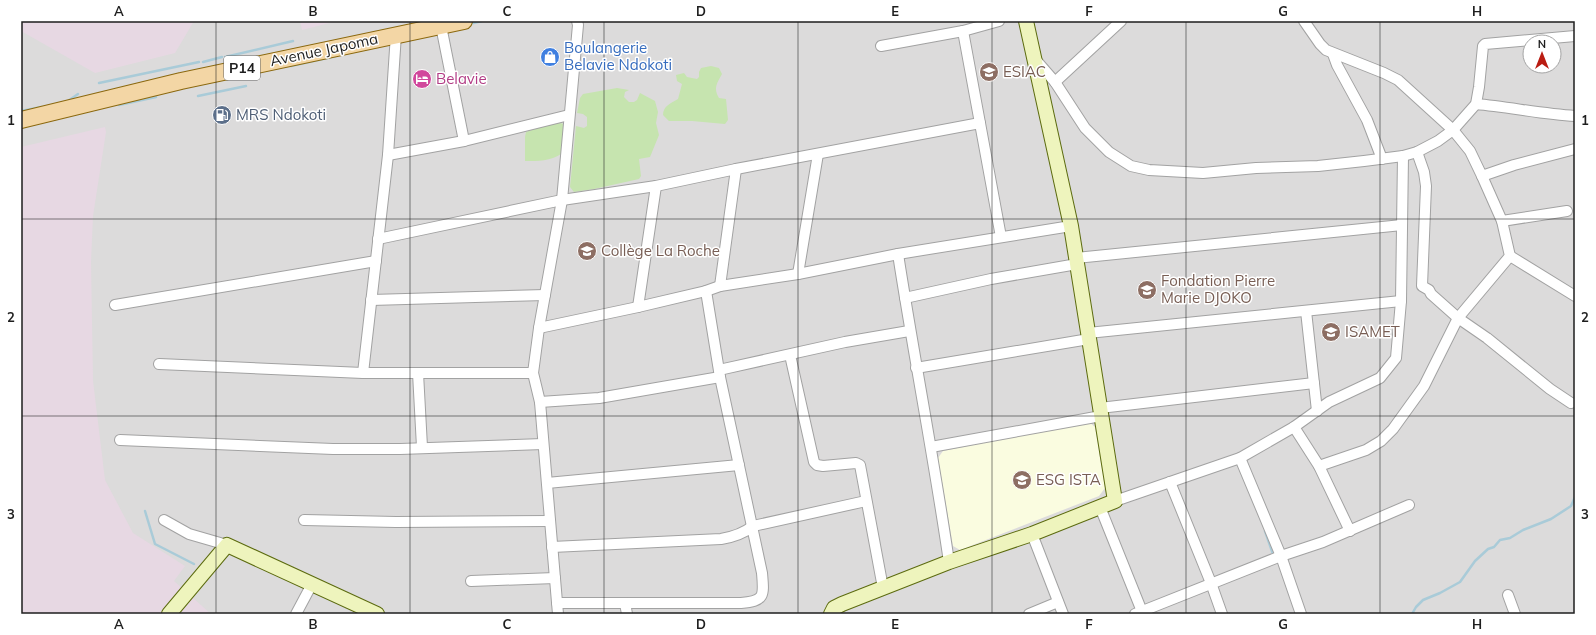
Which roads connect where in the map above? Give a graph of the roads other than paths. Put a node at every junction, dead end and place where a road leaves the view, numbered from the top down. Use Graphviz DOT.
graph roads {
  1 [pos="464,21"];
  2 [pos="577,21"];
  3 [pos="999,21"];
  4 [pos="1026,21"];
  5 [pos="1121,21"];
  6 [pos="1304,21"];
  7 [pos="441,26"];
  8 [pos="962,31"];
  9 [pos="396,34"];
  10 [pos="1575,36"];
  11 [pos="881,46"];
  12 [pos="1333,54"];
  13 [pos="1034,57"];
  14 [pos="1054,82"];
  15 [pos="1476,104"];
  16 [pos="569,115"];
  17 [pos="1575,116"];
  18 [pos="21,120"];
  19 [pos="980,123"];
  20 [pos="1453,130"];
  21 [pos="464,141"];
  22 [pos="1575,149"];
  23 [pos="1417,152"];
  24 [pos="818,154"];
  25 [pos="388,156"];
  26 [pos="1403,156"];
  27 [pos="1382,159"];
  28 [pos="736,169"];
  29 [pos="1482,176"];
  30 [pos="656,186"];
  31 [pos="562,200"];
  32 [pos="1567,211"];
  33 [pos="1502,221"];
  34 [pos="1402,225"];
  35 [pos="1071,226"];
  36 [pos="1001,237"];
  37 [pos="378,239"];
  38 [pos="898,254"];
  39 [pos="1510,256"];
  40 [pos="376,260"];
  41 [pos="1077,261"];
  42 [pos="798,274"];
  43 [pos="720,286"];
  44 [pos="706,291"];
  45 [pos="545,295"];
  46 [pos="1575,296"];
  47 [pos="905,298"];
  48 [pos="371,300"];
  49 [pos="1401,301"];
  50 [pos="115,305"];
  51 [pos="638,307"];
  52 [pos="1306,311"];
  53 [pos="1458,318"];
  54 [pos="539,328"];
  55 [pos="909,331"];
  56 [pos="1089,336"];
  57 [pos="790,355"];
  58 [pos="159,364"];
  59 [pos="916,368"];
  60 [pos="533,372"];
  61 [pos="362,373"];
  62 [pos="418,373"];
  63 [pos="720,374"];
  64 [pos="1314,383"];
  65 [pos="540,402"];
  66 [pos="1571,403"];
  67 [pos="1317,411"];
  68 [pos="1101,412"];
  69 [pos="1294,427"];
  70 [pos="120,440"];
  71 [pos="543,444"];
  72 [pos="931,447"];
  73 [pos="422,448"];
  74 [pos="1240,458"];
  75 [pos="739,465"];
  76 [pos="1319,466"];
  77 [pos="1170,482"];
  78 [pos="547,483"];
  79 [pos="866,501"];
  80 [pos="1115,501"];
  81 [pos="1409,505"];
  82 [pos="1100,507"];
  83 [pos="164,520"];
  84 [pos="304,520"];
  85 [pos="550,521"];
  86 [pos="753,526"];
  87 [pos="1350,531"];
  88 [pos="1032,534"];
  89 [pos="227,545"];
  90 [pos="552,547"];
  91 [pos="1281,556"];
  92 [pos="949,562"];
  93 [pos="555,578"];
  94 [pos="471,580"];
  95 [pos="1211,583"];
  96 [pos="312,584"];
  97 [pos="883,588"];
  98 [pos="1508,595"];
  99 [pos="1058,602"];
  100 [pos="557,603"];
  101 [pos="625,603"];
  102 [pos="1140,613"];
  103 [pos="169,614"];
  104 [pos="296,614"];
  105 [pos="377,614"];
  106 [pos="558,614"];
  107 [pos="627,614"];
  108 [pos="831,614"];
  109 [pos="1028,614"];
  110 [pos="1063,614"];
  111 [pos="1222,614"];
  112 [pos="1301,614"];
  113 [pos="1514,614"];
  1 -- 7 [label="main road, Avenue Japoma / P14"];
  2 -- 16 [label="street"];
  3 -- 8 [label="street"];
  4 -- 13 [label="street"];
  5 -- 14 [label="street"];
  6 -- 12 [label="street"];
  7 -- 9 [label="main road, Avenue Japoma / P14"];
  7 -- 21 [label="street"];
  8 -- 11 [label="street"];
  8 -- 19 [label="street"];
  9 -- 18 [label="main road, Avenue Japoma / P14"];
  9 -- 25 [label="street"];
  10 -- 15 [label="street"];
  12 -- 20 [label="street"];
  12 -- 27 [label="street"];
  13 -- 14 [label="street"];
  13 -- 35 [label="street"];
  14 -- 27 [label="street"];
  15 -- 17 [label="street"];
  15 -- 20 [label="street"];
  16 -- 21 [label="street"];
  16 -- 31 [label="street"];
  19 -- 24 [label="street"];
  19 -- 36 [label="street"];
  20 -- 23 [label="street"];
  20 -- 29 [label="street"];
  21 -- 25 [label="street"];
  22 -- 29 [label="street"];
  23 -- 26 [label="street"];
  23 -- 53 [label="street"];
  24 -- 28 [label="street"];
  24 -- 42 [label="street"];
  25 -- 37 [label="street"];
  26 -- 27 [label="street"];
  26 -- 34 [label="street"];
  28 -- 30 [label="street"];
  28 -- 43 [label="street"];
  29 -- 33 [label="street"];
  30 -- 31 [label="street"];
  30 -- 51 [label="street"];
  31 -- 37 [label="street"];
  31 -- 45 [label="street"];
  32 -- 33 [label="street"];
  33 -- 39 [label="street"];
  34 -- 41 [label="street"];
  34 -- 49 [label="street"];
  35 -- 36 [label="street"];
  35 -- 41 [label="street"];
  36 -- 38 [label="street"];
  37 -- 40 [label="street"];
  38 -- 42 [label="street"];
  38 -- 47 [label="street"];
  39 -- 46 [label="street"];
  39 -- 53 [label="street"];
  40 -- 48 [label="street"];
  40 -- 50 [label="street"];
  41 -- 47 [label="street"];
  41 -- 56 [label="street"];
  42 -- 43 [label="street"];
  43 -- 44 [label="street"];
  44 -- 51 [label="street"];
  44 -- 63 [label="street"];
  45 -- 48 [label="street"];
  45 -- 54 [label="street"];
  47 -- 55 [label="street"];
  48 -- 61 [label="street"];
  49 -- 52 [label="street"];
  49 -- 67 [label="street"];
  51 -- 54 [label="street"];
  52 -- 56 [label="street"];
  52 -- 64 [label="street"];
  53 -- 66 [label="street"];
  53 -- 76 [label="street"];
  54 -- 60 [label="street"];
  55 -- 57 [label="street"];
  55 -- 59 [label="street"];
  56 -- 59 [label="street"];
  56 -- 68 [label="street"];
  57 -- 63 [label="street"];
  57 -- 79 [label="street"];
  58 -- 61 [label="street"];
  59 -- 72 [label="street"];
  60 -- 62 [label="street"];
  60 -- 65 [label="street"];
  61 -- 62 [label="street"];
  62 -- 73 [label="street"];
  63 -- 65 [label="street"];
  63 -- 75 [label="street"];
  64 -- 67 [label="street"];
  64 -- 68 [label="street"];
  65 -- 71 [label="street"];
  67 -- 69 [label="street"];
  68 -- 72 [label="street"];
  68 -- 80 [label="street"];
  69 -- 74 [label="street"];
  69 -- 76 [label="street"];
  70 -- 73 [label="street"];
  71 -- 73 [label="street"];
  71 -- 78 [label="street"];
  72 -- 92 [label="street"];
  74 -- 77 [label="street"];
  74 -- 91 [label="street"];
  75 -- 78 [label="street"];
  75 -- 86 [label="street"];
  76 -- 87 [label="street"];
  77 -- 80 [label="street"];
  77 -- 95 [label="street"];
  78 -- 85 [label="street"];
  79 -- 86 [label="street"];
  79 -- 97 [label="street"];
  80 -- 82 [label="street"];
  81 -- 87 [label="street"];
  82 -- 88 [label="street"];
  82 -- 102 [label="street"];
  83 -- 89 [label="street"];
  84 -- 85 [label="street"];
  85 -- 90 [label="street"];
  86 -- 90 [label="street"];
  86 -- 101 [label="street"];
  87 -- 91 [label="street"];
  88 -- 92 [label="street"];
  88 -- 99 [label="street"];
  89 -- 96 [label="street"];
  89 -- 103 [label="street"];
  90 -- 93 [label="street"];
  91 -- 95 [label="street"];
  91 -- 112 [label="street"];
  92 -- 97 [label="street"];
  93 -- 94 [label="street"];
  93 -- 100 [label="street"];
  95 -- 102 [label="street"];
  95 -- 111 [label="street"];
  96 -- 104 [label="street"];
  96 -- 105 [label="street"];
  97 -- 108 [label="street"];
  98 -- 113 [label="street"];
  99 -- 109 [label="street"];
  99 -- 110 [label="street"];
  100 -- 101 [label="street"];
  100 -- 106 [label="street"];
  101 -- 107 [label="street"];
}
